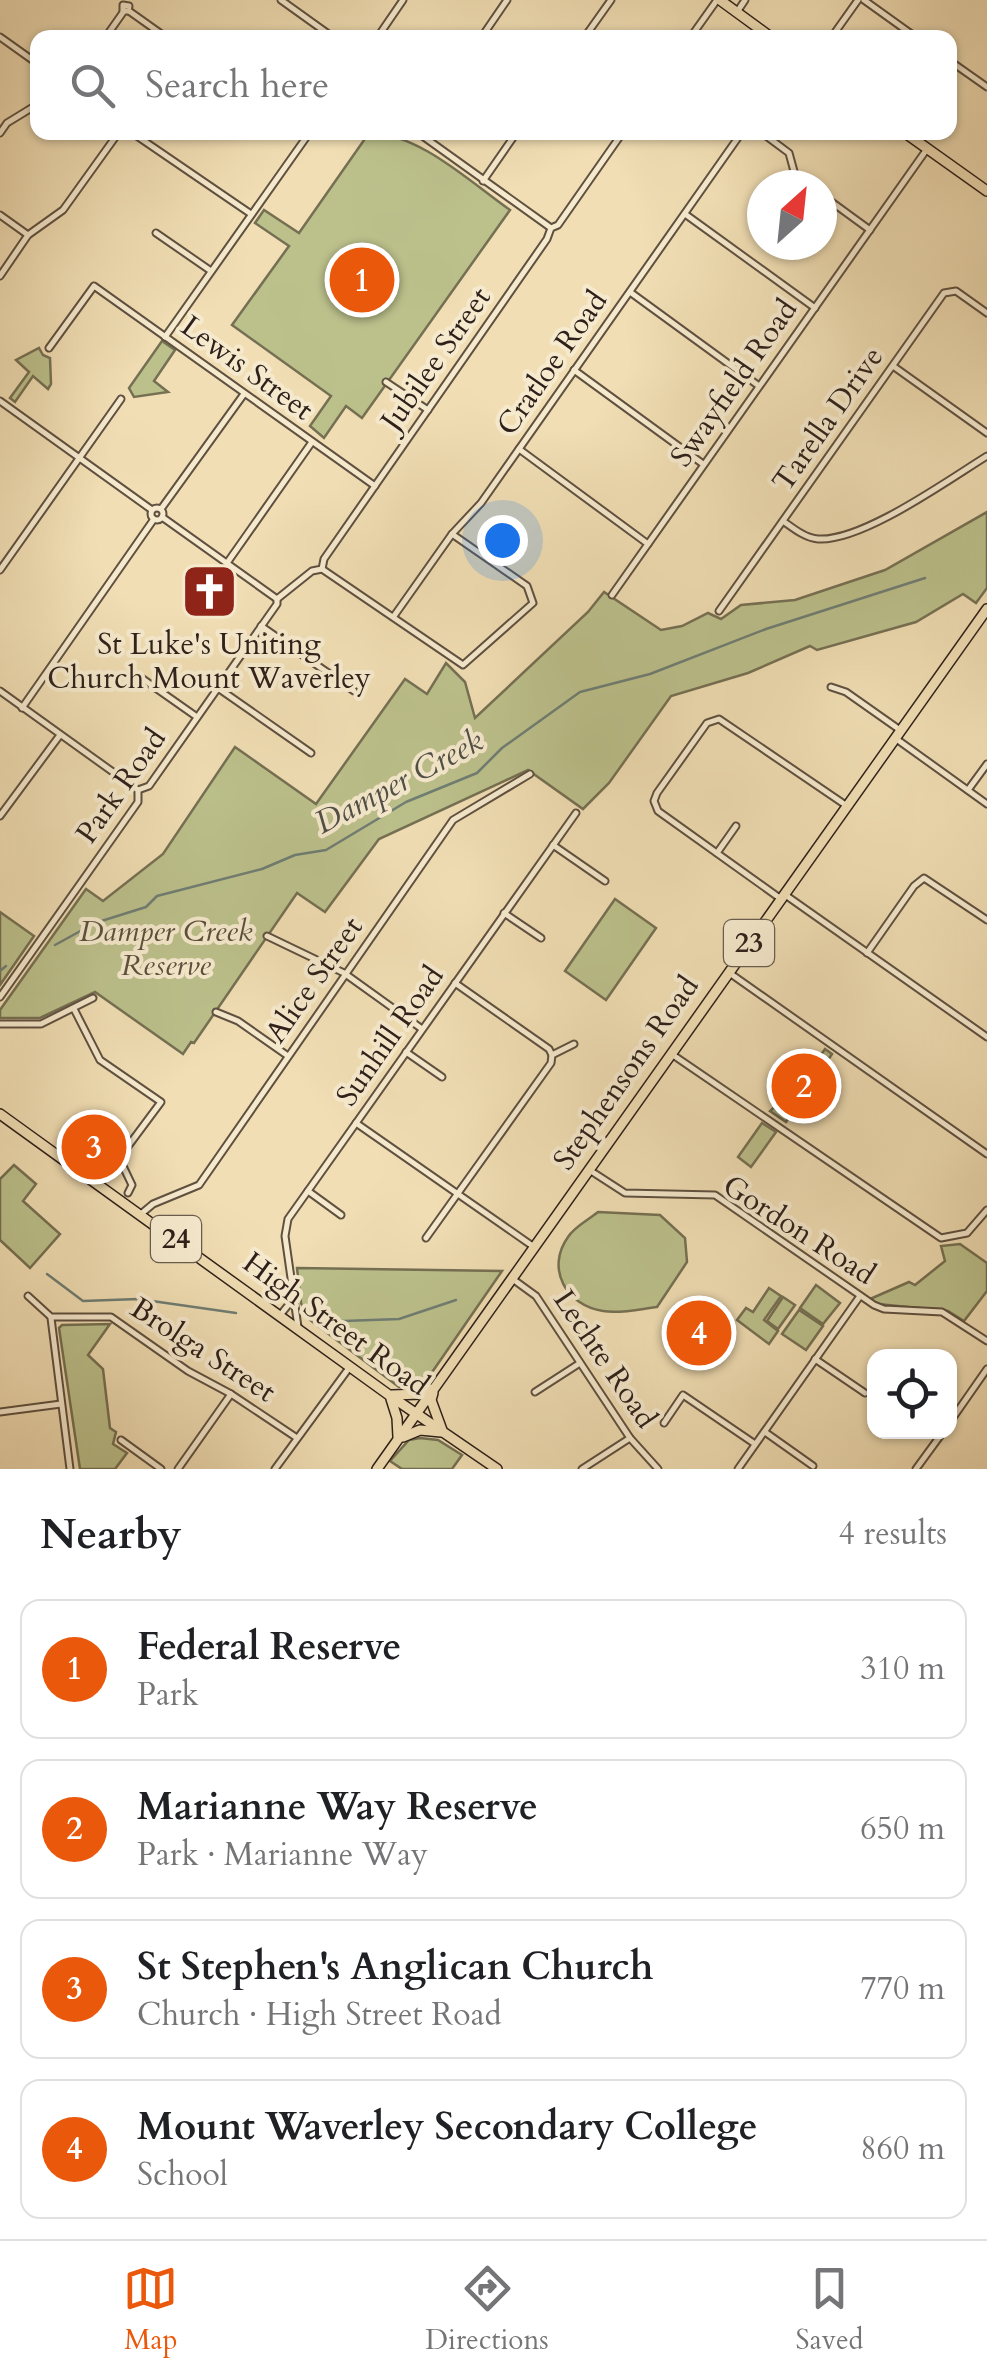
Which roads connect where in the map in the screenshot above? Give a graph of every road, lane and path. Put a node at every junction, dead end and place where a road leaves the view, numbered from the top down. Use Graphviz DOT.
graph roads {
  1 [pos="114,0"];
  2 [pos="280,0"];
  3 [pos="403,0"];
  4 [pos="508,0"];
  5 [pos="611,0"];
  6 [pos="718,0"];
  7 [pos="745,0"];
  8 [pos="861,0"];
  9 [pos="127,7"];
  10 [pos="737,12"];
  11 [pos="111,30"];
  12 [pos="157,30"];
  13 [pos="323,30"];
  14 [pos="382,30"];
  15 [pos="487,30"];
  16 [pos="590,30"];
  17 [pos="696,30"];
  18 [pos="761,30"];
  19 [pos="837,30"];
  20 [pos="905,30"];
  21 [pos="0,37"];
  22 [pos="30,58"];
  23 [pos="957,66"];
  24 [pos="987,87"];
  25 [pos="30,109"];
  26 [pos="0,133"];
  27 [pos="113,140"];
  28 [pos="143,140"];
  29 [pos="302,140"];
  30 [pos="426,140"];
  31 [pos="511,140"];
  32 [pos="617,140"];
  33 [pos="736,140"];
  34 [pos="772,140"];
  35 [pos="915,140"];
  36 [pos="927,149"];
  37 [pos="793,170"];
  38 [pos="483,181"];
  39 [pos="987,192"];
  40 [pos="837,206"];
  41 [pos="251,214"];
  42 [pos="685,214"];
  43 [pos="0,215"];
  44 [pos="551,228"];
  45 [pos="870,230"];
  46 [pos="156,233"];
  47 [pos="28,236"];
  48 [pos="210,272"];
  49 [pos="0,276"];
  50 [pos="630,292"];
  51 [pos="815,308"];
  52 [pos="987,313"];
  53 [pos="164,337"];
  54 [pos="49,348"];
  55 [pos="893,366"];
  56 [pos="574,370"];
  57 [pos="386,382"];
  58 [pos="759,386"];
  59 [pos="244,394"];
  60 [pos="121,399"];
  61 [pos="0,401"];
  62 [pos="428,410"];
  63 [pos="987,433"];
  64 [pos="312,442"];
  65 [pos="518,449"];
  66 [pos="987,456"];
  67 [pos="79,459"];
  68 [pos="703,464"];
  69 [pos="375,486"];
  70 [pos="161,509"];
  71 [pos="152,510"];
  72 [pos="162,517"];
  73 [pos="154,518"];
  74 [pos="783,521"];
  75 [pos="452,534"];
  76 [pos="648,544"];
  77 [pos="227,563"];
  78 [pos="322,569"];
  79 [pos="0,570"];
  80 [pos="612,596"];
  81 [pos="277,599"];
  82 [pos="987,609"];
  83 [pos="719,612"];
  84 [pos="394,616"];
  85 [pos="261,626"];
  86 [pos="140,677"];
  87 [pos="831,687"];
  88 [pos="218,688"];
  89 [pos="0,691"];
  90 [pos="354,692"];
  91 [pos="22,708"];
  92 [pos="197,717"];
  93 [pos="898,734"];
  94 [pos="60,735"];
  95 [pos="310,753"];
  96 [pos="987,764"];
  97 [pos="530,774"];
  98 [pos="138,790"];
  99 [pos="968,790"];
  100 [pos="987,804"];
  101 [pos="847,806"];
  102 [pos="576,813"];
  103 [pos="0,816"];
  104 [pos="736,826"];
  105 [pos="553,845"];
  106 [pos="717,853"];
  107 [pos="605,881"];
  108 [pos="782,897"];
  109 [pos="504,914"];
  110 [pos="987,920"];
  111 [pos="268,936"];
  112 [pos="540,938"];
  113 [pos="868,953"];
  114 [pos="728,972"];
  115 [pos="344,973"];
  116 [pos="455,983"];
  117 [pos="0,997"];
  118 [pos="93,998"];
  119 [pos="74,1009"];
  120 [pos="216,1012"];
  121 [pos="0,1024"];
  122 [pos="422,1029"];
  123 [pos="987,1037"];
  124 [pos="574,1044"];
  125 [pos="406,1052"];
  126 [pos="671,1053"];
  127 [pos="552,1055"];
  128 [pos="288,1056"];
  129 [pos="442,1077"];
  130 [pos="0,1114"];
  131 [pos="356,1123"];
  132 [pos="987,1154"];
  133 [pos="588,1169"];
  134 [pos="308,1191"];
  135 [pos="128,1193"];
  136 [pos="458,1193"];
  137 [pos="987,1210"];
  138 [pos="140,1214"];
  139 [pos="342,1215"];
  140 [pos="426,1238"];
  141 [pos="534,1247"];
  142 [pos="511,1278"];
  143 [pos="28,1296"];
  144 [pos="860,1296"];
  145 [pos="294,1298"];
  146 [pos="280,1314"];
  147 [pos="51,1317"];
  148 [pos="298,1327"];
  149 [pos="986,1340"];
  150 [pos="816,1359"];
  151 [pos="580,1364"];
  152 [pos="350,1365"];
  153 [pos="987,1369"];
  154 [pos="434,1387"];
  155 [pos="535,1392"];
  156 [pos="866,1393"];
  157 [pos="232,1394"];
  158 [pos="389,1395"];
  159 [pos="61,1404"];
  160 [pos="0,1412"];
  161 [pos="957,1412"];
  162 [pos="416,1414"];
  163 [pos="664,1423"];
  164 [pos="444,1432"];
  165 [pos="764,1432"];
  166 [pos="297,1438"];
  167 [pos="630,1438"];
  168 [pos="937,1439"];
  169 [pos="122,1440"];
  170 [pos="398,1440"];
  171 [pos="755,1444"];
  172 [pos="813,1466"];
  173 [pos="70,1469"];
  174 [pos="161,1469"];
  175 [pos="178,1469"];
  176 [pos="276,1469"];
  177 [pos="377,1469"];
  178 [pos="497,1469"];
  179 [pos="582,1469"];
  180 [pos="658,1469"];
  181 [pos="738,1469"];
  182 [pos="916,1469"];
  1 -- 9 [label="street"];
  2 -- 13 [label="street"];
  3 -- 14 [label="street"];
  4 -- 15 [label="street"];
  5 -- 16 [label="street"];
  6 -- 10 [label="main road"];
  6 -- 17 [label="street"];
  7 -- 10 [label="street"];
  8 -- 19 [label="street"];
  8 -- 20 [label="street"];
  9 -- 11 [label="street"];
  9 -- 12 [label="street"];
  10 -- 18 [label="main road"];
  21 -- 22 [label="street"];
  23 -- 24 [label="street"];
  25 -- 26 [label="street"];
  27 -- 47 [label="street"];
  28 -- 41 [label="street"];
  29 -- 41 [label="street"];
  30 -- 38 [label="street"];
  31 -- 38 [label="street"];
  32 -- 44 [label="street, Jubilee Street"];
  33 -- 42 [label="street, Cratloe Road"];
  34 -- 37 [label="street"];
  35 -- 36 [label="main road"];
  36 -- 39 [label="main road"];
  36 -- 45 [label="street, Swayfield Road"];
  38 -- 44 [label="street"];
  40 -- 45 [label="street"];
  41 -- 48 [label="street"];
  42 -- 50 [label="street, Cratloe Road"];
  42 -- 51 [label="street"];
  43 -- 47 [label="street"];
  44 -- 62 [label="street, Jubilee Street"];
  45 -- 51 [label="street, Swayfield Road"];
  46 -- 48 [label="street"];
  47 -- 49 [label="street"];
  48 -- 53 [label="street"];
  50 -- 56 [label="street, Cratloe Road"];
  50 -- 58 [label="street"];
  51 -- 58 [label="street, Swayfield Road"];
  52 -- 55 [label="street, Tarella Drive"];
  53 -- 54 [label="street, Lewis Street"];
  53 -- 59 [label="street, Lewis Street"];
  55 -- 63 [label="street"];
  55 -- 74 [label="street, Tarella Drive"];
  56 -- 65 [label="street, Cratloe Road"];
  56 -- 68 [label="street"];
  57 -- 62 [label="street"];
  58 -- 68 [label="street, Swayfield Road"];
  59 -- 64 [label="street, Lewis Street"];
  59 -- 70 [label="street"];
  60 -- 67 [label="street"];
  61 -- 67 [label="street"];
  62 -- 69 [label="street, Jubilee Street"];
  64 -- 69 [label="street, Lewis Street"];
  64 -- 77 [label="street"];
  65 -- 75 [label="street, Cratloe Road"];
  65 -- 76 [label="street"];
  66 -- 74 [label="street"];
  67 -- 71 [label="street"];
  67 -- 79 [label="street"];
  68 -- 76 [label="street, Swayfield Road"];
  69 -- 78 [label="street, Jubilee Street"];
  70 -- 71 [label="street"];
  70 -- 72 [label="street"];
  71 -- 73 [label="street"];
  72 -- 73 [label="street"];
  72 -- 77 [label="street"];
  73 -- 91 [label="street"];
  74 -- 83 [label="street, Tarella Drive"];
  75 -- 84 [label="street, Cratloe Road"];
  75 -- 84 [label="street"];
  76 -- 80 [label="street, Swayfield Road"];
  77 -- 81 [label="street"];
  78 -- 81 [label="street, Jubilee Street"];
  78 -- 84 [label="street"];
  81 -- 85 [label="street, Park Road"];
  82 -- 93 [label="main road, Stephensons Road / 23"];
  85 -- 88 [label="street, Park Road"];
  85 -- 90 [label="street"];
  86 -- 92 [label="street"];
  87 -- 93 [label="street"];
  88 -- 92 [label="street, Park Road"];
  88 -- 95 [label="street"];
  89 -- 91 [label="street"];
  91 -- 94 [label="street"];
  92 -- 98 [label="street, Park Road"];
  93 -- 99 [label="street"];
  93 -- 101 [label="main road, Stephensons Road / 23"];
  94 -- 98 [label="street"];
  94 -- 103 [label="street"];
  96 -- 99 [label="street"];
  97 -- 115 [label="street, Alice Street"];
  98 -- 117 [label="street, Park Road"];
  99 -- 100 [label="street"];
  101 -- 106 [label="street"];
  101 -- 108 [label="main road, Stephensons Road / 23"];
  102 -- 105 [label="street, Sunhill Road"];
  104 -- 106 [label="street"];
  105 -- 107 [label="street"];
  105 -- 109 [label="street, Sunhill Road"];
  106 -- 108 [label="street"];
  108 -- 113 [label="street"];
  108 -- 114 [label="main road, Stephensons Road / 23"];
  109 -- 112 [label="street"];
  109 -- 116 [label="street, Sunhill Road"];
  110 -- 113 [label="street"];
  111 -- 115 [label="street"];
  113 -- 123 [label="street"];
  114 -- 126 [label="main road, Stephensons Road / 23"];
  114 -- 132 [label="street"];
  115 -- 122 [label="street"];
  115 -- 128 [label="street, Alice Street"];
  116 -- 122 [label="street, Sunhill Road"];
  116 -- 127 [label="street"];
  118 -- 119 [label="street"];
  119 -- 121 [label="street"];
  119 -- 135 [label="street"];
  120 -- 128 [label="street"];
  122 -- 125 [label="street, Sunhill Road"];
  124 -- 127 [label="street"];
  125 -- 129 [label="street"];
  125 -- 131 [label="street, Sunhill Road"];
  126 -- 133 [label="main road, Stephensons Road / 23"];
  126 -- 137 [label="street"];
  127 -- 136 [label="street"];
  128 -- 138 [label="street, Alice Street"];
  130 -- 138 [label="main road, High Street Road / 24"];
  131 -- 134 [label="street, Sunhill Road"];
  131 -- 136 [label="street"];
  133 -- 141 [label="main road, Stephensons Road / 23"];
  133 -- 144 [label="street, Gordon Road"];
  134 -- 139 [label="street"];
  134 -- 145 [label="street, Sunhill Road"];
  136 -- 140 [label="street"];
  136 -- 141 [label="street"];
  138 -- 146 [label="main road, High Street Road / 24"];
  141 -- 142 [label="main road, Stephensons Road / 23"];
  142 -- 151 [label="street, Lechte Road"];
  142 -- 154 [label="main road, Stephensons Road / 23"];
  143 -- 147 [label="street"];
  144 -- 149 [label="street, Gordon Road"];
  144 -- 150 [label="street"];
  145 -- 146 [label="street"];
  145 -- 148 [label="street, Sunhill Road"];
  146 -- 148 [label="main road, High Street Road / 24"];
  147 -- 157 [label="street, Brolga Street"];
  147 -- 159 [label="street"];
  148 -- 152 [label="main road, High Street Road / 24"];
  150 -- 156 [label="street"];
  150 -- 165 [label="street"];
  151 -- 155 [label="street"];
  151 -- 167 [label="street, Lechte Road"];
  152 -- 158 [label="main road, High Street Road / 24"];
  152 -- 166 [label="street"];
  153 -- 161 [label="street"];
  154 -- 158 [label="main road"];
  154 -- 162 [label="main road, Stephensons Road / 23"];
  154 -- 164 [label="main road"];
  157 -- 166 [label="street, Brolga Street"];
  157 -- 175 [label="street"];
  158 -- 162 [label="main road, High Street Road / 24"];
  158 -- 170 [label="main road"];
  159 -- 160 [label="street"];
  159 -- 173 [label="street"];
  162 -- 164 [label="main road, High Street Road / 24"];
  162 -- 170 [label="main road, Stephensons Road / 23"];
  163 -- 171 [label="street"];
  164 -- 170 [label="main road"];
  164 -- 178 [label="main road, High Street Road / 24"];
  165 -- 171 [label="street"];
  165 -- 172 [label="street"];
  166 -- 176 [label="street"];
  167 -- 179 [label="street"];
  167 -- 180 [label="street, Lechte Road"];
  168 -- 182 [label="street"];
  169 -- 174 [label="street"];
  170 -- 177 [label="main road, Stephensons Road / 23"];
  171 -- 181 [label="street"];
}
